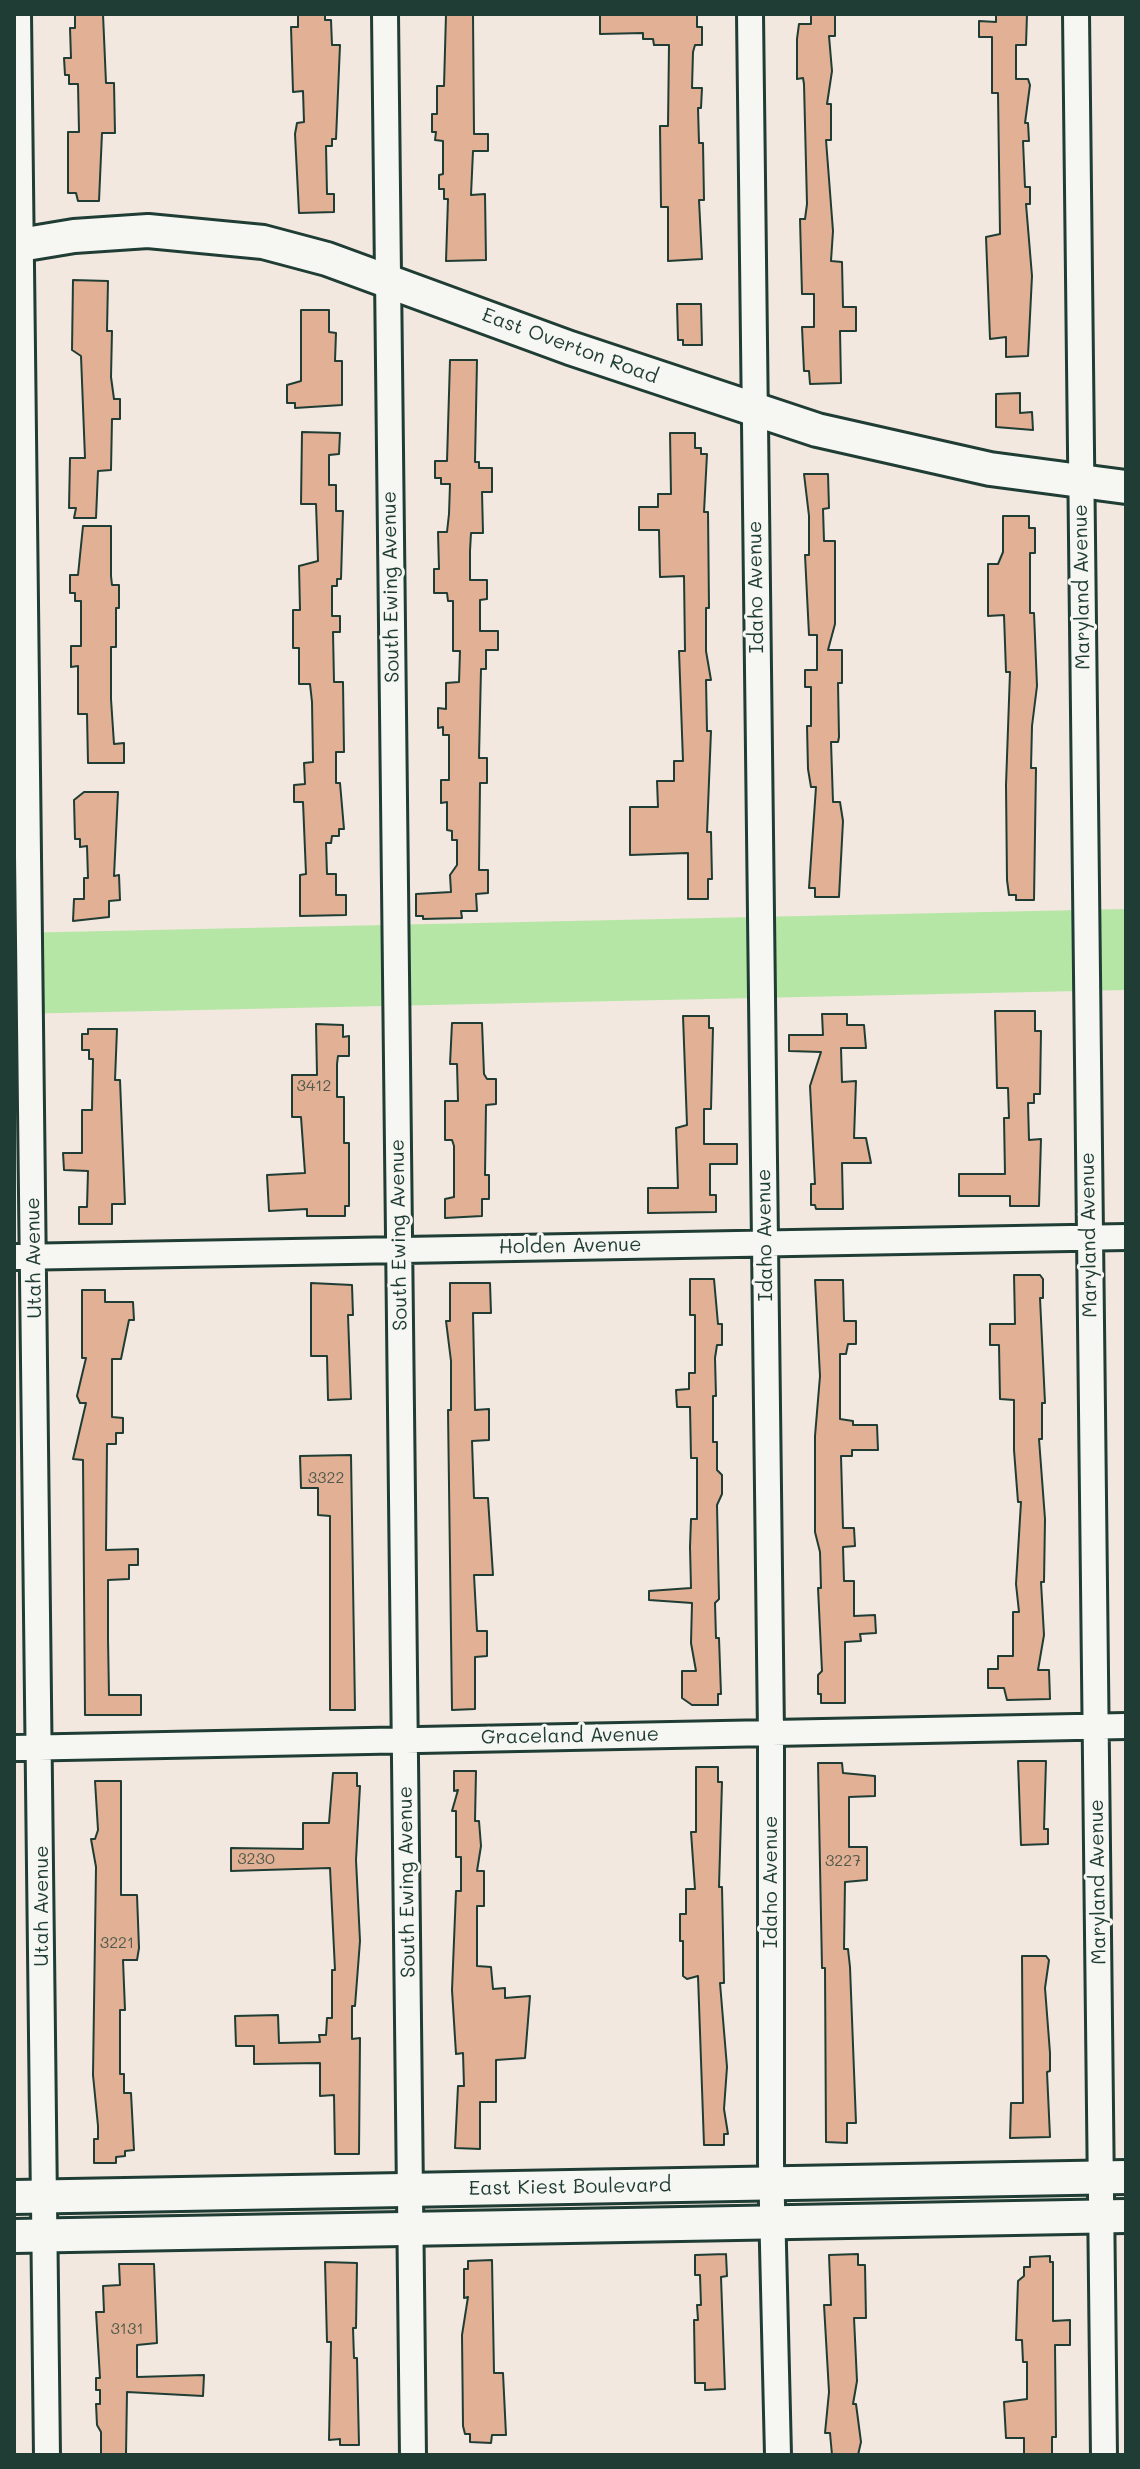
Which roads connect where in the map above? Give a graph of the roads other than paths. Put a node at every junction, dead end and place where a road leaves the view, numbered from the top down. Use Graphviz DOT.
graph roads {
  1 [pos="18,14"];
  2 [pos="385,14"];
  3 [pos="750,14"];
  4 [pos="1076,14"];
  5 [pos="17,246"];
  6 [pos="387,280"];
  7 [pos="753,409"];
  8 [pos="1081,482"];
  9 [pos="1126,487"];
  10 [pos="1126,1237"];
  11 [pos="1089,1238"];
  12 [pos="765,1242"];
  13 [pos="399,1249"];
  14 [pos="24,1257"];
  15 [pos="1126,1726"];
  16 [pos="1097,1727"];
  17 [pos="771,1734"];
  18 [pos="405,1739"];
  19 [pos="14,1748"];
  20 [pos="41,1748"];
  21 [pos="1114,2177"];
  22 [pos="772,2183"];
  23 [pos="410,2190"];
  24 [pos="29,2197"];
  25 [pos="1113,2216"];
  26 [pos="774,2223"];
  27 [pos="411,2229"];
  28 [pos="29,2236"];
  29 [pos="47,2455"];
  30 [pos="413,2455"];
  31 [pos="778,2455"];
  32 [pos="1104,2455"];
  1 -- 5 [label="street, Utah Avenue"];
  2 -- 6 [label="street, South Ewing Avenue"];
  3 -- 7 [label="street, Idaho Avenue"];
  4 -- 8 [label="street, Maryland Avenue"];
  5 -- 6 [label="main road, East Overton Road"];
  5 -- 14 [label="street, Utah Avenue"];
  6 -- 7 [label="main road, East Overton Road"];
  6 -- 13 [label="street, South Ewing Avenue"];
  7 -- 8 [label="main road, East Overton Road"];
  7 -- 12 [label="street, Idaho Avenue"];
  8 -- 9 [label="main road, East Overton Road"];
  8 -- 11 [label="street, Maryland Avenue"];
  10 -- 11 [label="street, Holden Avenue"];
  11 -- 12 [label="street, Holden Avenue"];
  11 -- 16 [label="street, Maryland Avenue"];
  12 -- 13 [label="street, Holden Avenue"];
  12 -- 17 [label="street, Idaho Avenue"];
  13 -- 14 [label="street, Holden Avenue"];
  13 -- 18 [label="street, South Ewing Avenue"];
  14 -- 20 [label="street, Utah Avenue"];
  15 -- 16 [label="street, Graceland Avenue"];
  16 -- 17 [label="street, Graceland Avenue"];
  16 -- 21 [label="street, Maryland Avenue"];
  17 -- 18 [label="street, Graceland Avenue"];
  17 -- 22 [label="street, Idaho Avenue"];
  18 -- 20 [label="street, Graceland Avenue"];
  18 -- 23 [label="street, South Ewing Avenue"];
  19 -- 20 [label="street, Graceland Avenue"];
  20 -- 24 [label="street, Utah Avenue"];
  21 -- 22 [label="main road, East Kiest Boulevard"];
  21 -- 25 [label="street, Maryland Avenue"];
  22 -- 23 [label="main road, East Kiest Boulevard"];
  22 -- 26 [label="street, Idaho Avenue"];
  23 -- 24 [label="main road, East Kiest Boulevard"];
  23 -- 27 [label="street, South Ewing Avenue"];
  24 -- 28 [label="street, Utah Avenue"];
  25 -- 26 [label="main road, East Kiest Boulevard"];
  25 -- 32 [label="street, Maryland Avenue"];
  26 -- 27 [label="main road, East Kiest Boulevard"];
  26 -- 31 [label="street, Idaho Avenue"];
  27 -- 28 [label="main road, East Kiest Boulevard"];
  27 -- 30 [label="street, South Ewing Avenue"];
  28 -- 29 [label="street, Utah Avenue"];
}
